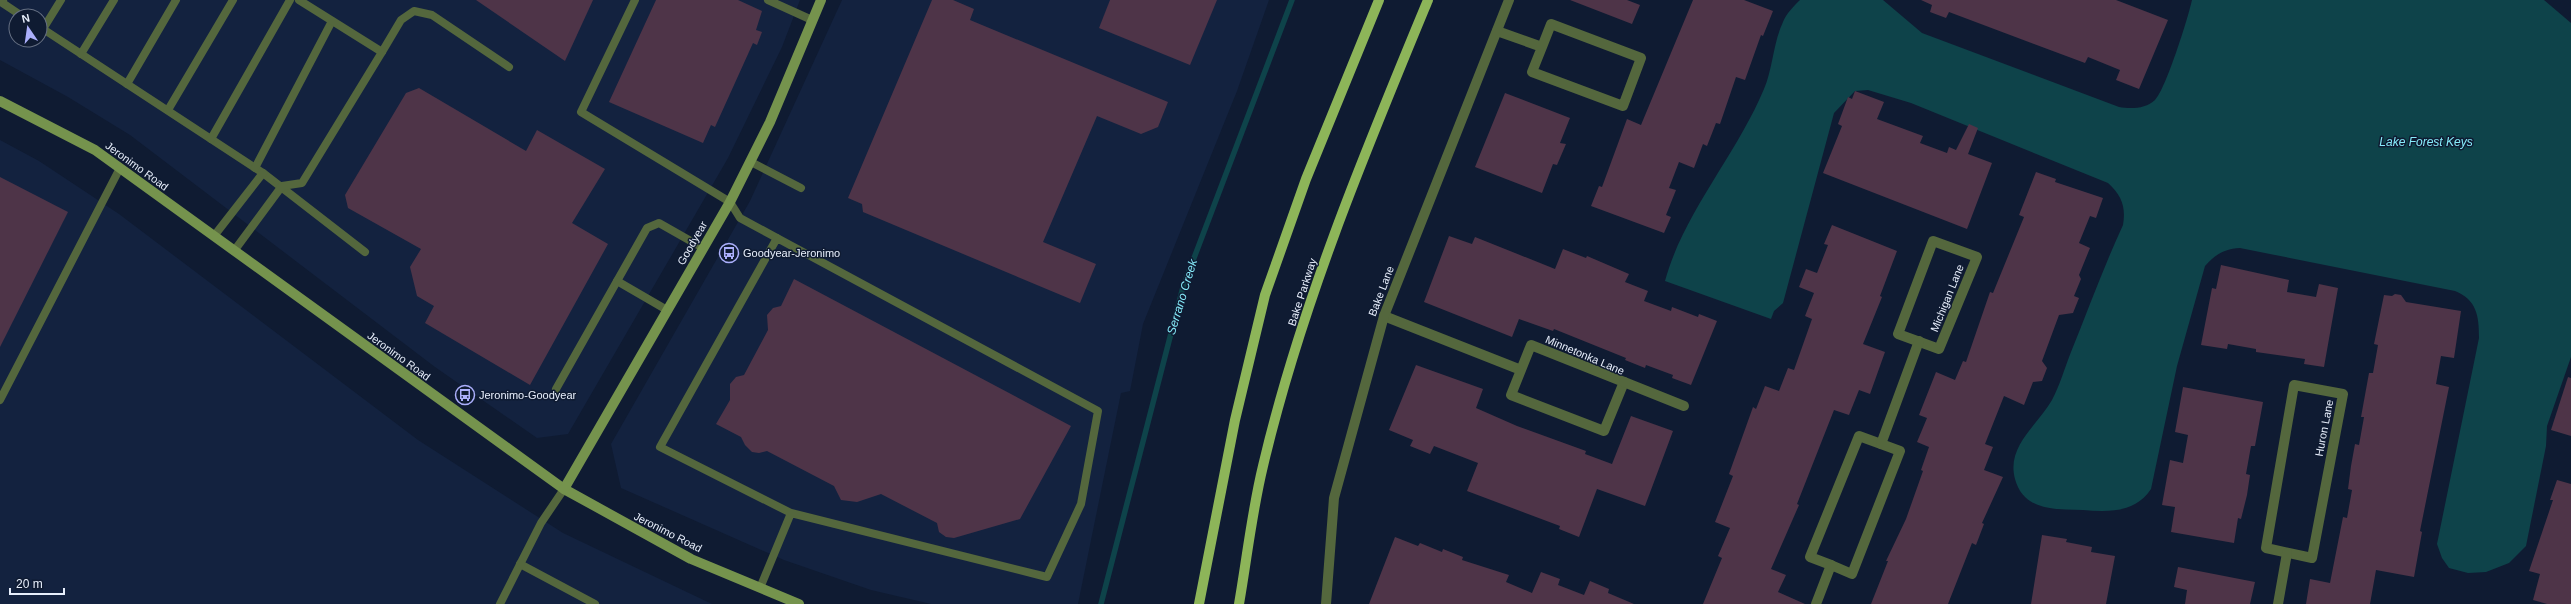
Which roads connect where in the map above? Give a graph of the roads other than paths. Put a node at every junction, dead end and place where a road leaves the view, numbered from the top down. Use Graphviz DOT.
graph roads {
  1 [pos="3,0"];
  2 [pos="61,0"];
  3 [pos="114,0"];
  4 [pos="176,0"];
  5 [pos="233,0"];
  6 [pos="290,0"];
  7 [pos="299,0"];
  8 [pos="635,0"];
  9 [pos="768,0"];
  10 [pos="821,0"];
  11 [pos="1379,0"];
  12 [pos="1428,0"];
  13 [pos="1508,0"];
  14 [pos="10,8"];
  15 [pos="48,18"];
  16 [pos="812,20"];
  17 [pos="332,21"];
  18 [pos="1496,31"];
  19 [pos="48,33"];
  20 [pos="1542,47"];
  21 [pos="382,52"];
  22 [pos="81,54"];
  23 [pos="509,67"];
  24 [pos="127,84"];
  25 [pos="0,101"];
  26 [pos="168,110"];
  27 [pos="211,139"];
  28 [pos="751,162"];
  29 [pos="120,168"];
  30 [pos="256,168"];
  31 [pos="263,173"];
  32 [pos="282,186"];
  33 [pos="801,188"];
  34 [pos="730,202"];
  35 [pos="214,236"];
  36 [pos="777,238"];
  37 [pos="704,248"];
  38 [pos="234,251"];
  39 [pos="365,252"];
  40 [pos="616,281"];
  41 [pos="667,310"];
  42 [pos="1384,316"];
  43 [pos="1919,341"];
  44 [pos="1521,370"];
  45 [pos="1624,382"];
  46 [pos="556,389"];
  47 [pos="0,400"];
  48 [pos="1684,406"];
  49 [pos="1880,444"];
  50 [pos="564,489"];
  51 [pos="791,513"];
  52 [pos="2287,553"];
  53 [pos="520,564"];
  54 [pos="1831,566"];
  55 [pos="760,588"];
  56 [pos="500,604"];
  57 [pos="595,604"];
  58 [pos="799,604"];
  59 [pos="1199,604"];
  60 [pos="1239,604"];
  61 [pos="1326,604"];
  62 [pos="1816,604"];
  63 [pos="2278,604"];
  1 -- 14 [label="lane"];
  2 -- 15 [label="lane"];
  3 -- 22 [label="lane"];
  4 -- 24 [label="lane"];
  5 -- 26 [label="lane"];
  6 -- 27 [label="lane"];
  7 -- 17 [label="lane"];
  8 -- 34 [label="lane"];
  9 -- 16 [label="lane"];
  10 -- 16 [label="main road, Goodyear"];
  11 -- 59 [label="main road"];
  12 -- 60 [label="main road, Bake Parkway"];
  13 -- 18 [label="street, Bake Lane"];
  16 -- 28 [label="main road, Goodyear"];
  17 -- 21 [label="lane"];
  17 -- 30 [label="lane"];
  18 -- 20 [label="street"];
  18 -- 42 [label="street, Bake Lane"];
  19 -- 22 [label="lane"];
  20 -- 20 [label="street"];
  21 -- 23 [label="lane"];
  21 -- 32 [label="lane"];
  22 -- 24 [label="lane"];
  24 -- 26 [label="lane"];
  25 -- 29 [label="main road, Jeronimo Road"];
  26 -- 27 [label="lane"];
  27 -- 30 [label="lane"];
  28 -- 33 [label="lane"];
  28 -- 34 [label="main road, Goodyear"];
  29 -- 35 [label="main road, Jeronimo Road"];
  29 -- 47 [label="lane"];
  30 -- 31 [label="lane"];
  31 -- 32 [label="lane"];
  31 -- 35 [label="lane"];
  32 -- 38 [label="lane"];
  32 -- 39 [label="lane"];
  34 -- 36 [label="lane"];
  34 -- 37 [label="main road, Goodyear"];
  35 -- 38 [label="main road, Jeronimo Road"];
  36 -- 51 [label="lane"];
  36 -- 51 [label="lane"];
  37 -- 40 [label="lane"];
  37 -- 41 [label="main road, Goodyear"];
  38 -- 50 [label="main road, Jeronimo Road"];
  40 -- 41 [label="lane"];
  40 -- 46 [label="lane"];
  41 -- 50 [label="main road, Goodyear"];
  42 -- 44 [label="street"];
  42 -- 61 [label="street, Bake Lane"];
  43 -- 43 [label="street, Michigan Lane"];
  43 -- 49 [label="street, Michigan Lane"];
  44 -- 45 [label="street, Minnetonka Lane"];
  44 -- 45 [label="street, Minnetonka Lane"];
  45 -- 48 [label="street"];
  49 -- 54 [label="street"];
  49 -- 54 [label="street"];
  50 -- 53 [label="lane"];
  50 -- 55 [label="main road, Jeronimo Road"];
  51 -- 55 [label="lane"];
  52 -- 52 [label="street, Huron Lane"];
  52 -- 63 [label="street"];
  53 -- 56 [label="lane"];
  53 -- 57 [label="lane"];
  54 -- 62 [label="street"];
  55 -- 58 [label="main road, Jeronimo Road"];
}
